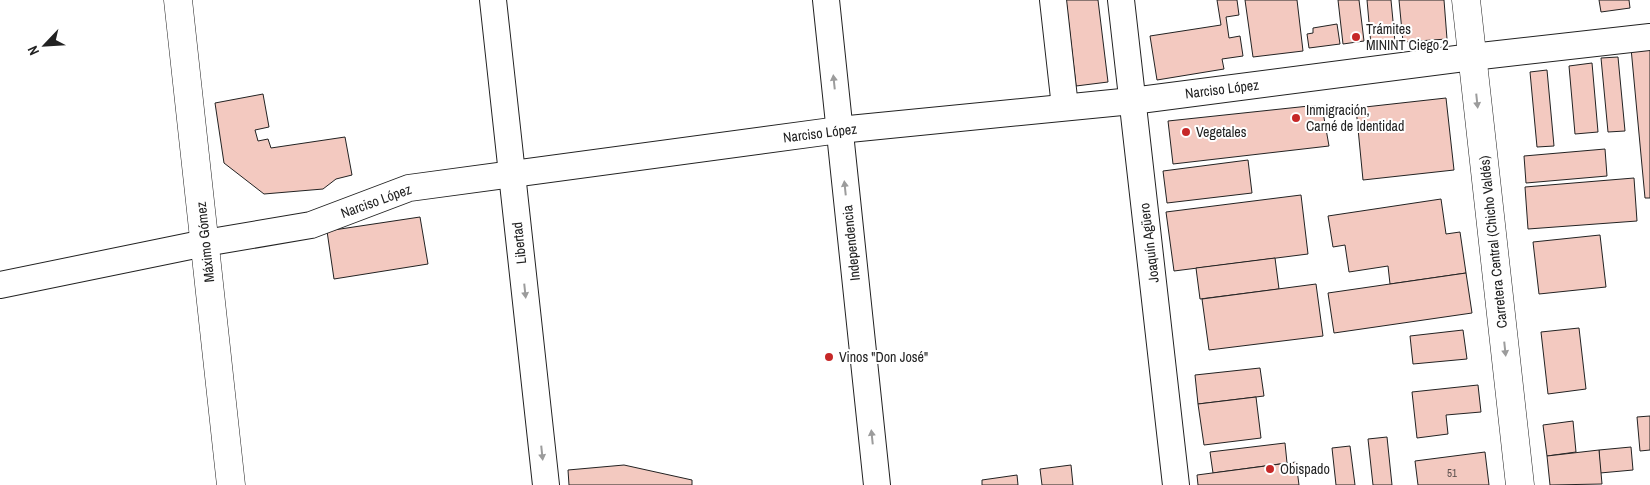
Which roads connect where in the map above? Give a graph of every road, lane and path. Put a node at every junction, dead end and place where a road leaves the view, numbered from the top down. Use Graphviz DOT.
graph roads {
  1 [pos="178,0"];
  2 [pos="493,0"];
  3 [pos="826,0"];
  4 [pos="1052,0"];
  5 [pos="1121,0"];
  6 [pos="1466,0"];
  7 [pos="1650,37"];
  8 [pos="1472,57"];
  9 [pos="1132,101"];
  10 [pos="1065,107"];
  11 [pos="839,130"];
  12 [pos="512,173"];
  13 [pos="205,243"];
  14 [pos="0,285"];
  15 [pos="231,485"];
  16 [pos="546,485"];
  17 [pos="877,485"];
  18 [pos="1176,485"];
  19 [pos="1520,485"];
  1 -- 13 [label="main road, Máximo Gómez"];
  2 -- 12 [label="street, Libertad"];
  11 -- 3 [label="street, Independencia, one-way"];
  4 -- 10 [label="street"];
  5 -- 9 [label="street, Joaquín Agüero"];
  6 -- 8 [label="main road, Carretera Central (Chicho Valdés)"];
  7 -- 8 [label="street, Narciso López"];
  8 -- 9 [label="street, Narciso López"];
  8 -- 19 [label="main road, Carretera Central (Chicho Valdés), one-way"];
  9 -- 10 [label="street, Narciso López"];
  9 -- 18 [label="street, Joaquín Agüero"];
  10 -- 11 [label="street, Narciso López"];
  11 -- 12 [label="street, Narciso López"];
  17 -- 11 [label="street, Independencia, one-way"];
  12 -- 13 [label="street, Narciso López"];
  12 -- 16 [label="street, Libertad, one-way"];
  13 -- 14 [label="street, Narciso López"];
  13 -- 15 [label="main road, Máximo Gómez"];
}
